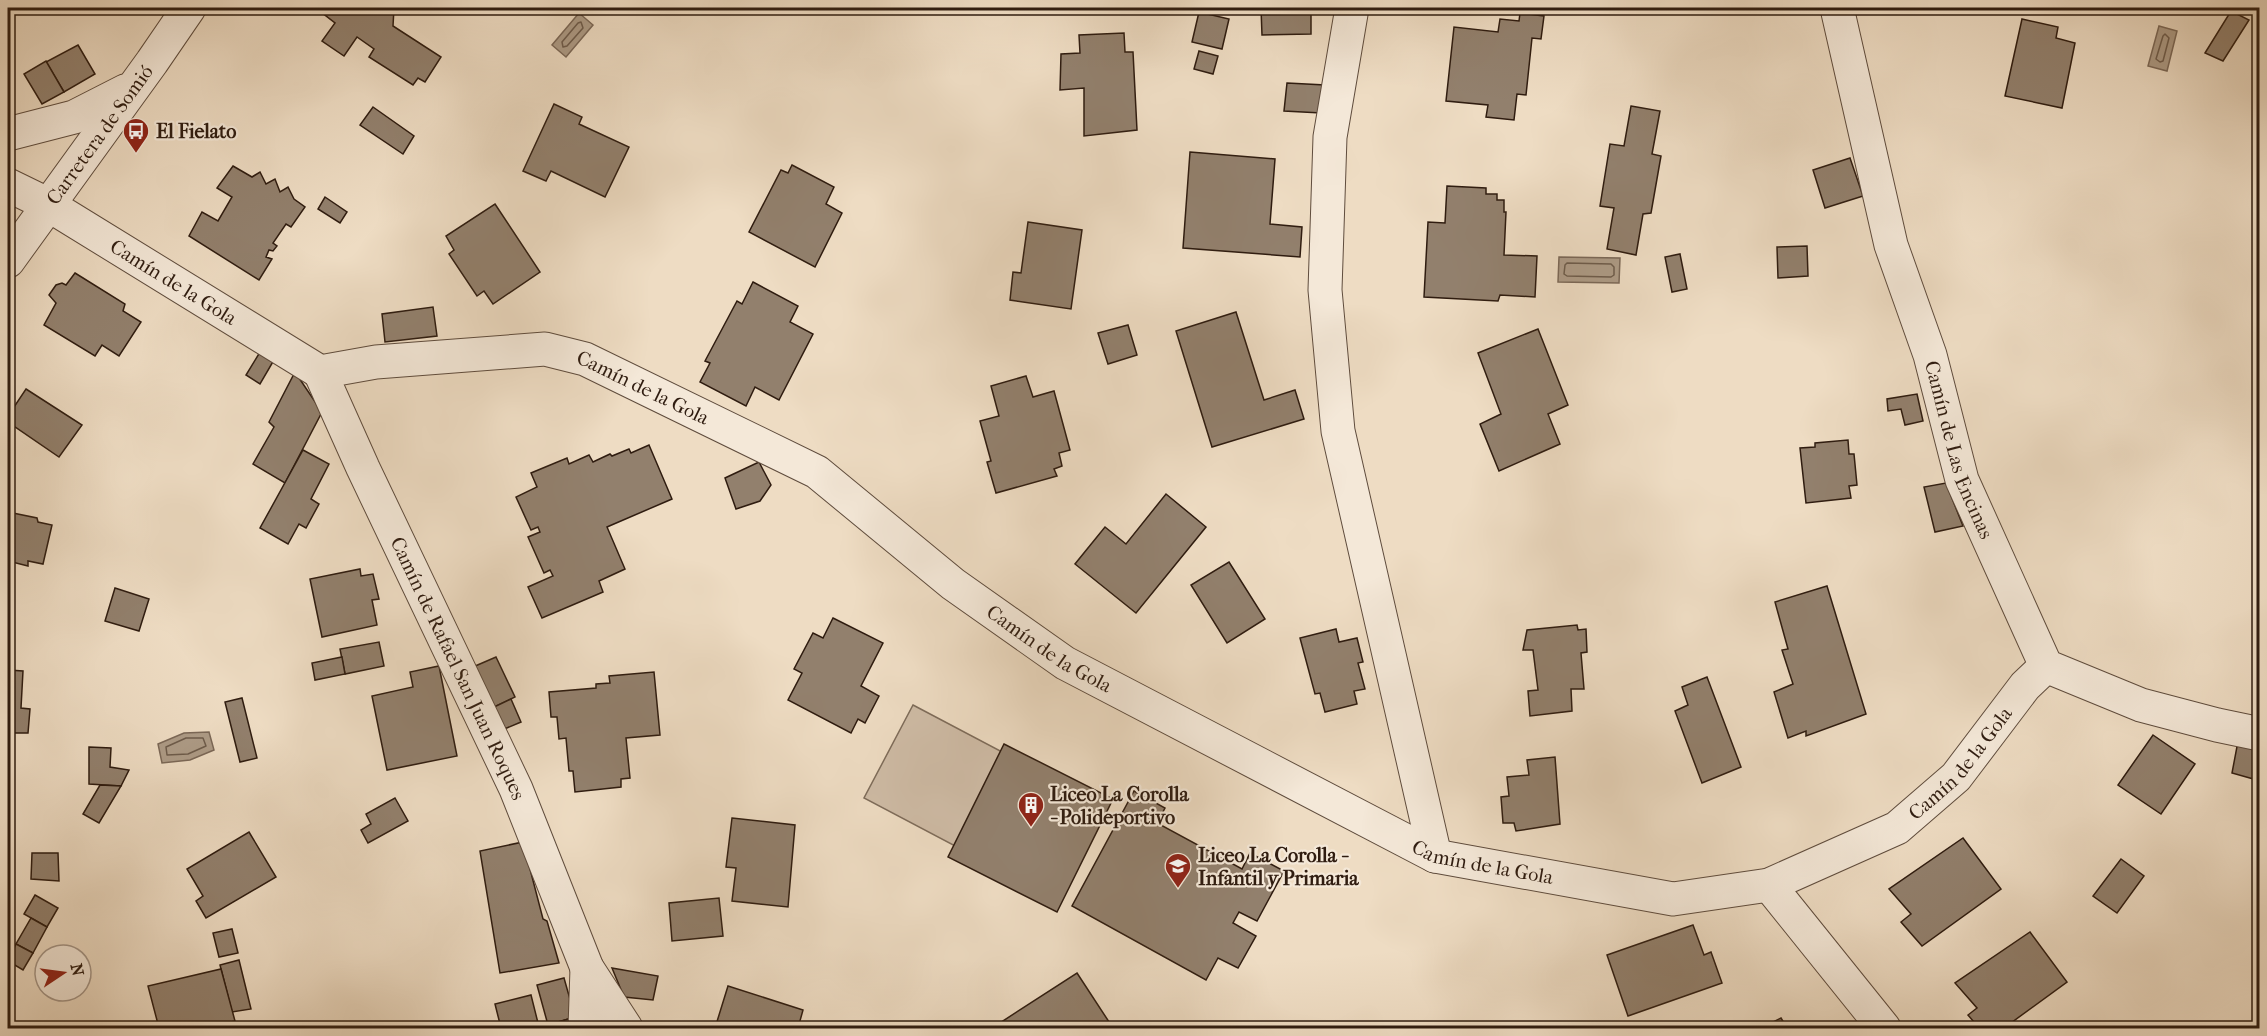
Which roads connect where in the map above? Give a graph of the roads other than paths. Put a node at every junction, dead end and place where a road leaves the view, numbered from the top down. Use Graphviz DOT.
graph roads {
  1 [pos="189,8"];
  2 [pos="1353,8"];
  3 [pos="1837,8"];
  4 [pos="132,87"];
  5 [pos="8,134"];
  6 [pos="8,185"];
  7 [pos="47,204"];
  8 [pos="8,261"];
  9 [pos="320,372"];
  10 [pos="2046,666"];
  11 [pos="2259,734"];
  12 [pos="1436,856"];
  13 [pos="1769,885"];
  14 [pos="587,968"];
  15 [pos="585,1029"];
  16 [pos="626,1029"];
  17 [pos="1884,1029"];
  1 -- 4 [label="street, Carretera de Somió"];
  2 -- 12 [label="street"];
  3 -- 10 [label="street, Camín de Las Encinas"];
  4 -- 5 [label="street"];
  4 -- 7 [label="street, Carretera de Somió"];
  6 -- 7 [label="street, Camín de la Gola"];
  7 -- 8 [label="street, Carretera de Somió"];
  7 -- 9 [label="street, Camín de la Gola"];
  9 -- 12 [label="street, Camín de la Gola"];
  9 -- 14 [label="street, Camín de Rafael San Juan Roques"];
  10 -- 11 [label="street"];
  10 -- 13 [label="street, Camín de la Gola"];
  12 -- 13 [label="street, Camín de la Gola"];
  13 -- 17 [label="street"];
  14 -- 15 [label="street, Camín de Rafael San Juan Roques"];
  14 -- 16 [label="street, Camín de Rafael San Juan Roques"];
}
